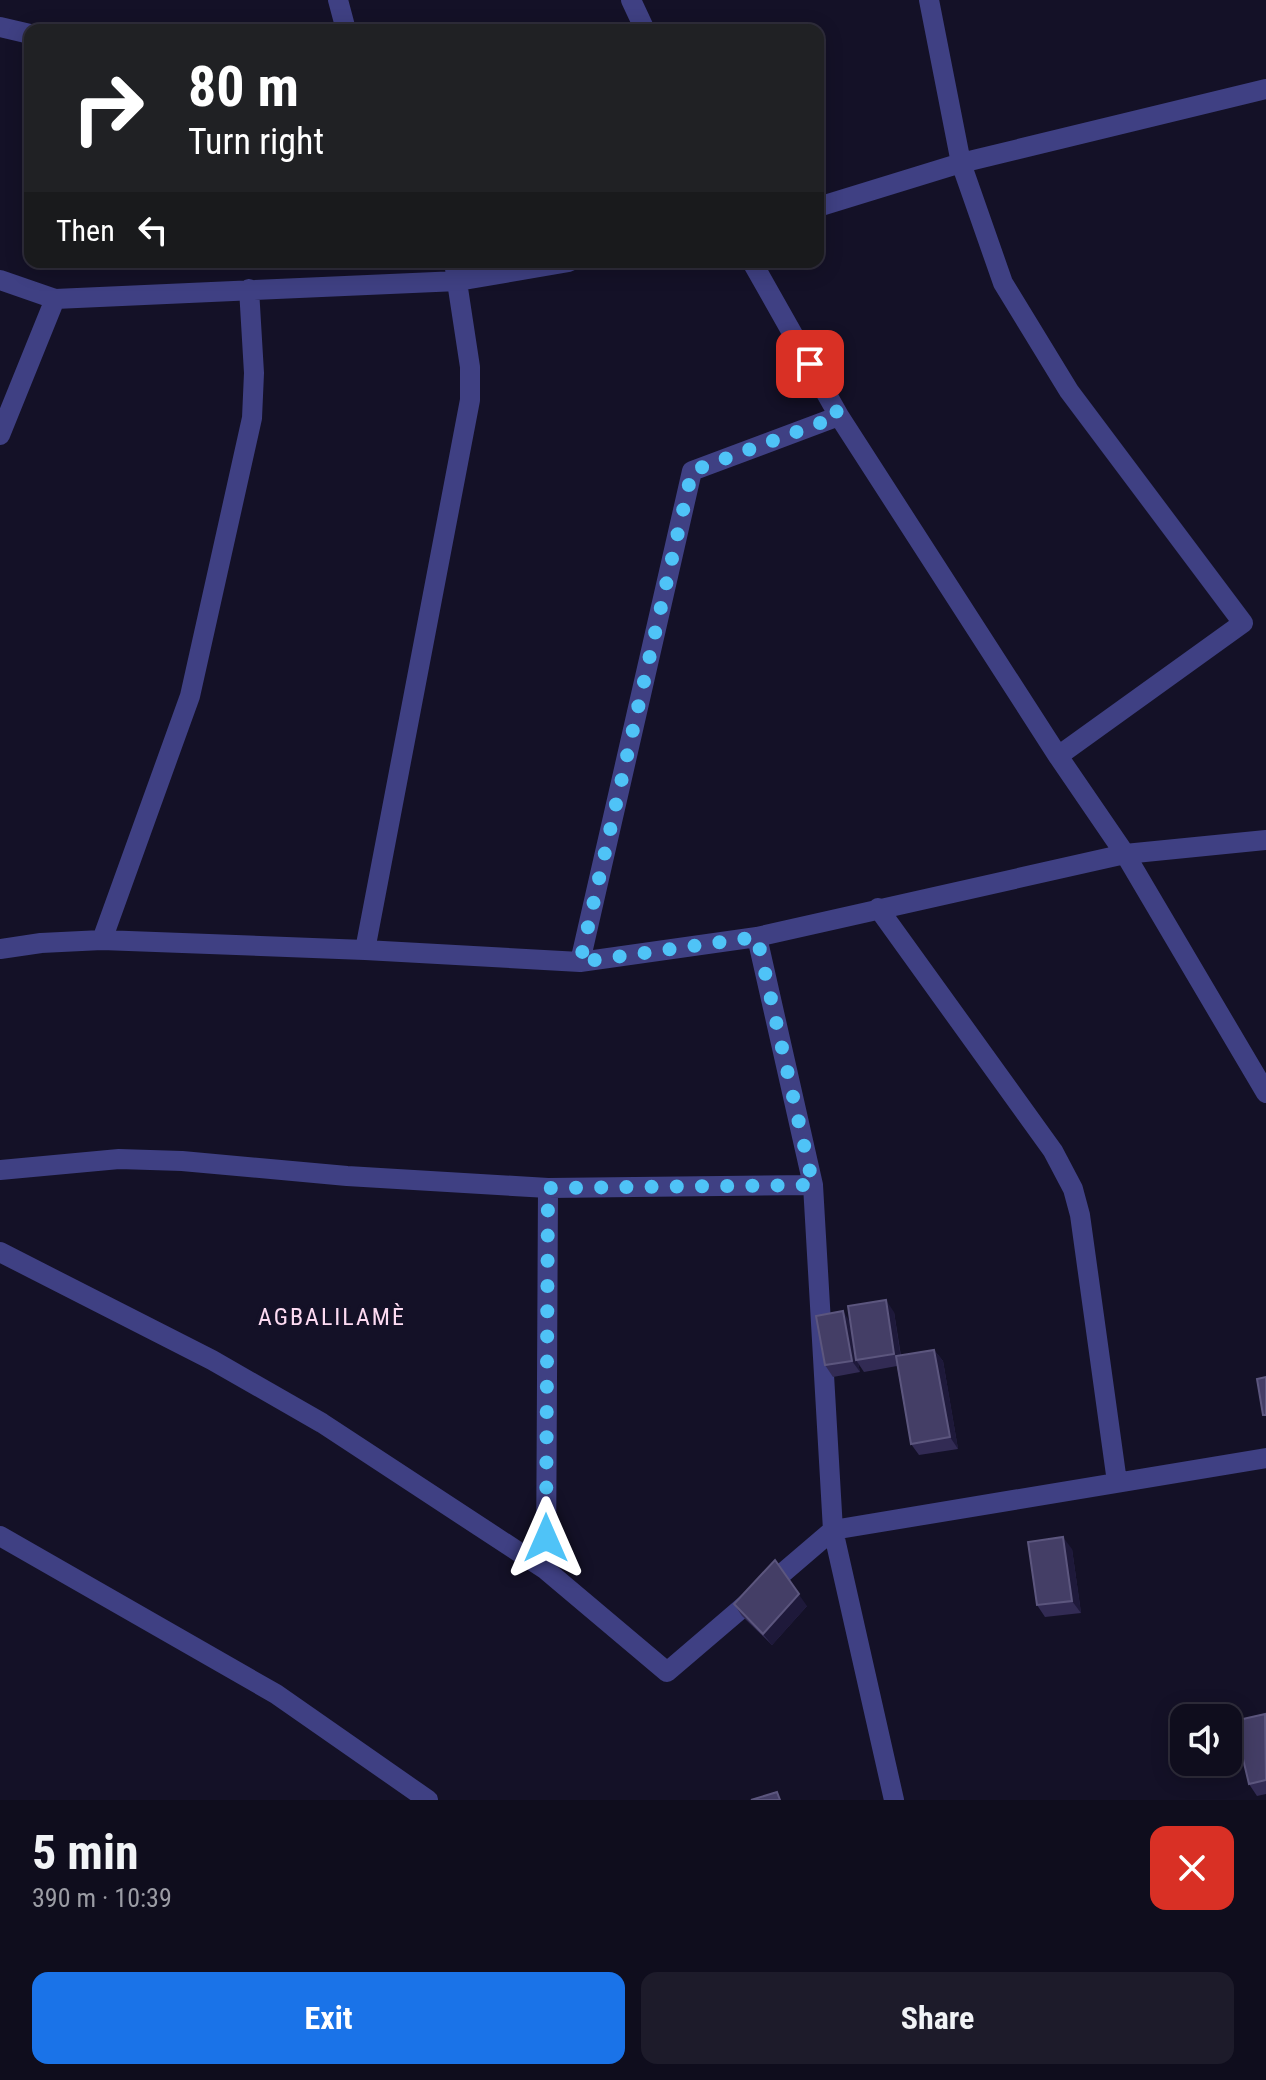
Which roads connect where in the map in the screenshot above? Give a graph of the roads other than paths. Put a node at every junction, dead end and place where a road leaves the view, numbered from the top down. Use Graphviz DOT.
graph roads {
  1 [pos="338,0"];
  2 [pos="631,0"];
  3 [pos="929,0"];
  4 [pos="344,24"];
  5 [pos="642,24"];
  6 [pos="0,27"];
  7 [pos="24,33"];
  8 [pos="1266,89"];
  9 [pos="961,163"];
  10 [pos="824,205"];
  11 [pos="501,268"];
  12 [pos="755,268"];
  13 [pos="456,272"];
  14 [pos="0,280"];
  15 [pos="249,289"];
  16 [pos="55,299"];
  17 [pos="839,416"];
  18 [pos="0,435"];
  19 [pos="1058,756"];
  20 [pos="1266,840"];
  21 [pos="1125,854"];
  22 [pos="878,908"];
  23 [pos="757,937"];
  24 [pos="102,940"];
  25 [pos="0,949"];
  26 [pos="365,950"];
  27 [pos="580,962"];
  28 [pos="1266,1093"];
  29 [pos="0,1170"];
  30 [pos="813,1185"];
  31 [pos="548,1188"];
  32 [pos="0,1252"];
  33 [pos="1266,1458"];
  34 [pos="1117,1482"];
  35 [pos="833,1530"];
  36 [pos="0,1536"];
  37 [pos="546,1570"];
  38 [pos="428,1800"];
  39 [pos="894,1800"];
  1 -- 4 [label="street"];
  2 -- 5 [label="street"];
  3 -- 9 [label="street"];
  6 -- 7 [label="street"];
  8 -- 9 [label="street"];
  9 -- 10 [label="street"];
  9 -- 19 [label="street"];
  11 -- 13 [label="street"];
  12 -- 17 [label="street"];
  13 -- 15 [label="street"];
  13 -- 26 [label="street"];
  14 -- 16 [label="street"];
  15 -- 16 [label="street"];
  15 -- 24 [label="street"];
  16 -- 18 [label="street"];
  17 -- 19 [label="street"];
  17 -- 27 [label="street"];
  19 -- 21 [label="street"];
  20 -- 21 [label="street"];
  21 -- 22 [label="street"];
  21 -- 28 [label="street"];
  22 -- 23 [label="street"];
  22 -- 34 [label="street"];
  23 -- 27 [label="street"];
  23 -- 30 [label="street"];
  24 -- 25 [label="street"];
  24 -- 26 [label="street"];
  26 -- 27 [label="street"];
  29 -- 31 [label="street"];
  30 -- 31 [label="street"];
  30 -- 35 [label="street"];
  31 -- 37 [label="street"];
  32 -- 37 [label="street"];
  33 -- 34 [label="street"];
  34 -- 35 [label="street"];
  35 -- 37 [label="street"];
  35 -- 39 [label="street"];
  36 -- 38 [label="street"];
}
